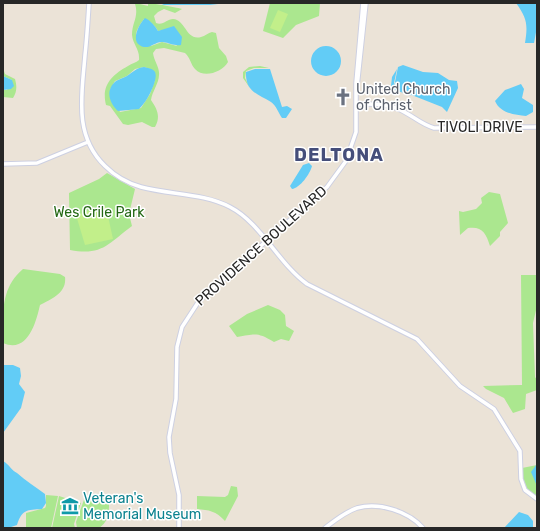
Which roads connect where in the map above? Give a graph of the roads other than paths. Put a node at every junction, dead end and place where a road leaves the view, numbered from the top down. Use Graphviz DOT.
graph roads {
  1 [pos="89,3"];
  2 [pos="363,3"];
  3 [pos="366,3"];
  4 [pos="357,86"];
  5 [pos="357,104"];
  6 [pos="537,127"];
  7 [pos="88,142"];
  8 [pos="3,164"];
  9 [pos="266,241"];
  10 [pos="537,499"];
  11 [pos="179,528"];
  12 [pos="324,528"];
  13 [pos="423,528"];
  1 -- 7 [label="street"];
  2 -- 4 [label="street, PROVIDENCE BOULEVARD"];
  3 -- 4 [label="street, PROVIDENCE BOULEVARD"];
  4 -- 5 [label="street, PROVIDENCE BOULEVARD"];
  5 -- 6 [label="street, TIVOLI DRIVE"];
  5 -- 9 [label="street, PROVIDENCE BOULEVARD"];
  7 -- 8 [label="street"];
  7 -- 9 [label="street"];
  9 -- 10 [label="street"];
  9 -- 11 [label="street, PROVIDENCE BOULEVARD"];
  12 -- 13 [label="street"];
}
